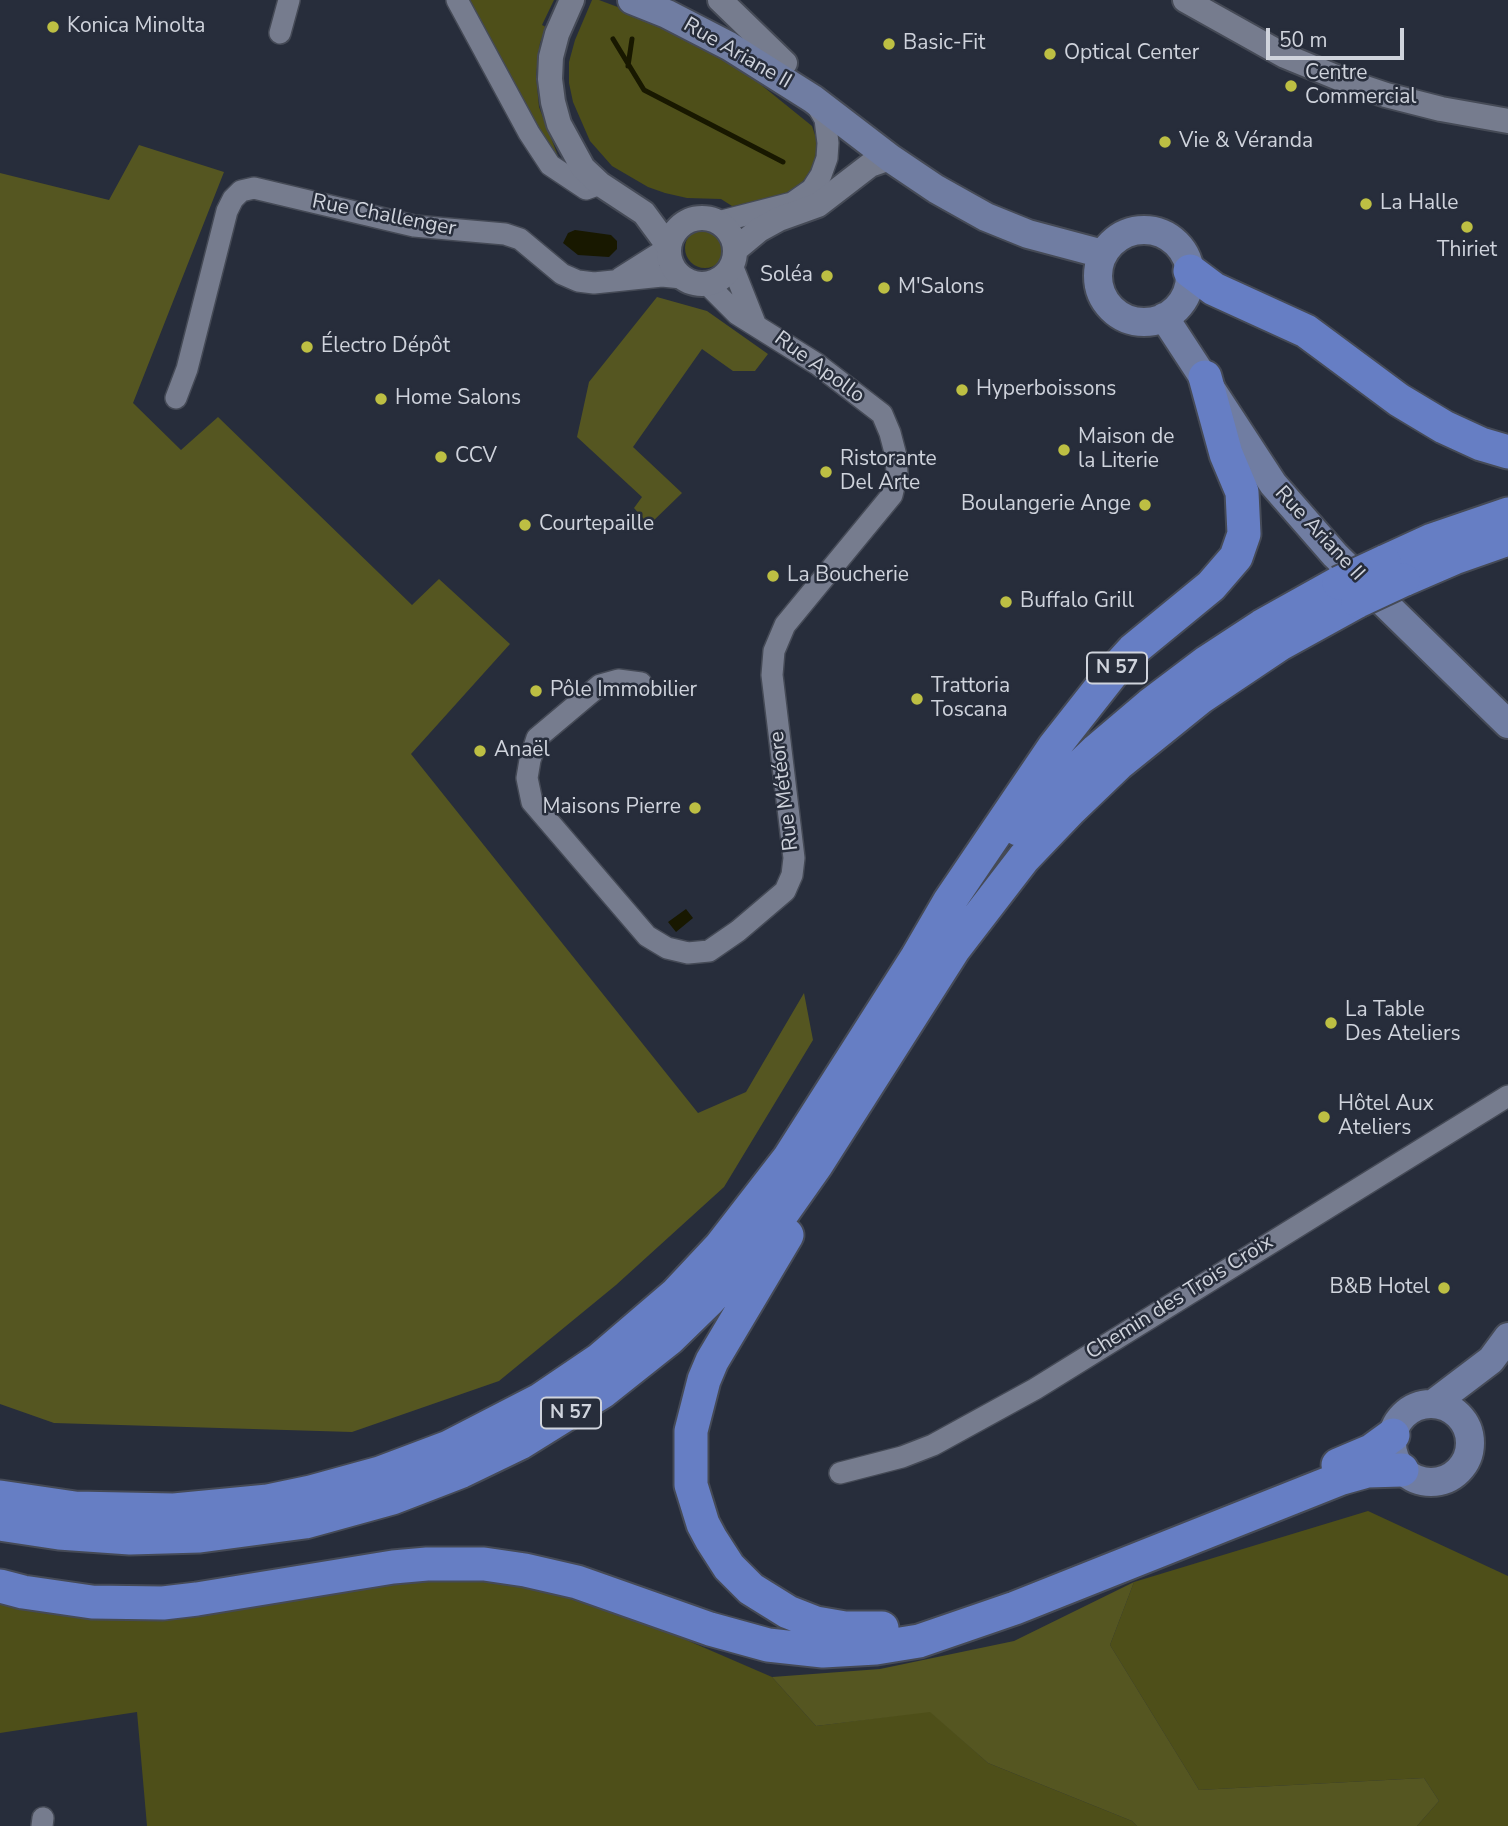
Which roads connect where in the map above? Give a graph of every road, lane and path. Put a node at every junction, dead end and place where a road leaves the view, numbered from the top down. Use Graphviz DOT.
graph roads {
  1 [pos="289,0"];
  2 [pos="632,0"];
  3 [pos="679,0"];
  4 [pos="720,0"];
  5 [pos="1185,0"];
  6 [pos="460,2"];
  7 [pos="567,11"];
  8 [pos="280,33"];
  9 [pos="785,63"];
  10 [pos="813,99"];
  11 [pos="837,116"];
  12 [pos="1508,121"];
  13 [pos="890,158"];
  14 [pos="600,184"];
  15 [pos="718,222"];
  16 [pos="669,247"];
  17 [pos="1103,254"];
  18 [pos="733,257"];
  19 [pos="1190,271"];
  20 [pos="682,278"];
  21 [pos="615,281"];
  22 [pos="707,284"];
  23 [pos="1164,317"];
  24 [pos="755,323"];
  25 [pos="1205,377"];
  26 [pos="176,398"];
  27 [pos="882,414"];
  28 [pos="1508,452"];
  29 [pos="1508,514"];
  30 [pos="1508,539"];
  31 [pos="1393,571"];
  32 [pos="1349,592"];
  33 [pos="641,683"];
  34 [pos="1508,724"];
  35 [pos="917,957"];
  36 [pos="895,1040"];
  37 [pos="1508,1096"];
  38 [pos="1508,1337"];
  39 [pos="1491,1360"];
  40 [pos="1433,1404"];
  41 [pos="1469,1430"];
  42 [pos="1393,1435"];
  43 [pos="1402,1470"];
  44 [pos="839,1473"];
  45 [pos="0,1497"];
  46 [pos="0,1524"];
  47 [pos="0,1586"];
  1 -- 8 [label="street"];
  2 -- 10 [label="main road, Rue Ariane II"];
  3 -- 9 [label="main road, Rue Ariane II"];
  4 -- 9 [label="street"];
  5 -- 12 [label="street"];
  6 -- 14 [label="street"];
  7 -- 14 [label="street"];
  9 -- 11 [label="main road, Rue Ariane II"];
  10 -- 11 [label="main road, Rue Ariane II"];
  10 -- 15 [label="street"];
  11 -- 13 [label="main road, Rue Ariane II"];
  13 -- 17 [label="main road, Rue Ariane II"];
  13 -- 18 [label="street"];
  14 -- 16 [label="street"];
  15 -- 16 [label="street"];
  15 -- 18 [label="street"];
  16 -- 20 [label="street"];
  16 -- 21 [label="street"];
  17 -- 19 [label="main road"];
  17 -- 23 [label="main road"];
  18 -- 22 [label="street"];
  18 -- 24 [label="street"];
  19 -- 23 [label="main road"];
  19 -- 28 [label="highway"];
  20 -- 21 [label="street, Rue Challenger"];
  20 -- 22 [label="street"];
  21 -- 26 [label="street, Rue Challenger"];
  22 -- 24 [label="street, Rue Apollo"];
  23 -- 25 [label="main road, Rue Ariane II"];
  24 -- 27 [label="street, Rue Apollo"];
  25 -- 34 [label="main road, Rue Ariane II"];
  25 -- 35 [label="highway, N 57"];
  27 -- 33 [label="street, Rue Météore"];
  29 -- 31 [label="highway, N 57"];
  30 -- 31 [label="highway, N 57"];
  31 -- 32 [label="highway, N 57, bridge"];
  32 -- 35 [label="highway, N 57"];
  32 -- 36 [label="highway, N 57"];
  35 -- 45 [label="highway, N 57"];
  36 -- 42 [label="highway"];
  36 -- 46 [label="highway, N 57"];
  37 -- 44 [label="street, Chemin des Trois Croix"];
  38 -- 39 [label="main road"];
  39 -- 40 [label="main road"];
  39 -- 41 [label="main road"];
  40 -- 41 [label="main road"];
  40 -- 42 [label="main road"];
  41 -- 43 [label="main road"];
  42 -- 43 [label="main road"];
  43 -- 47 [label="highway"];
}
